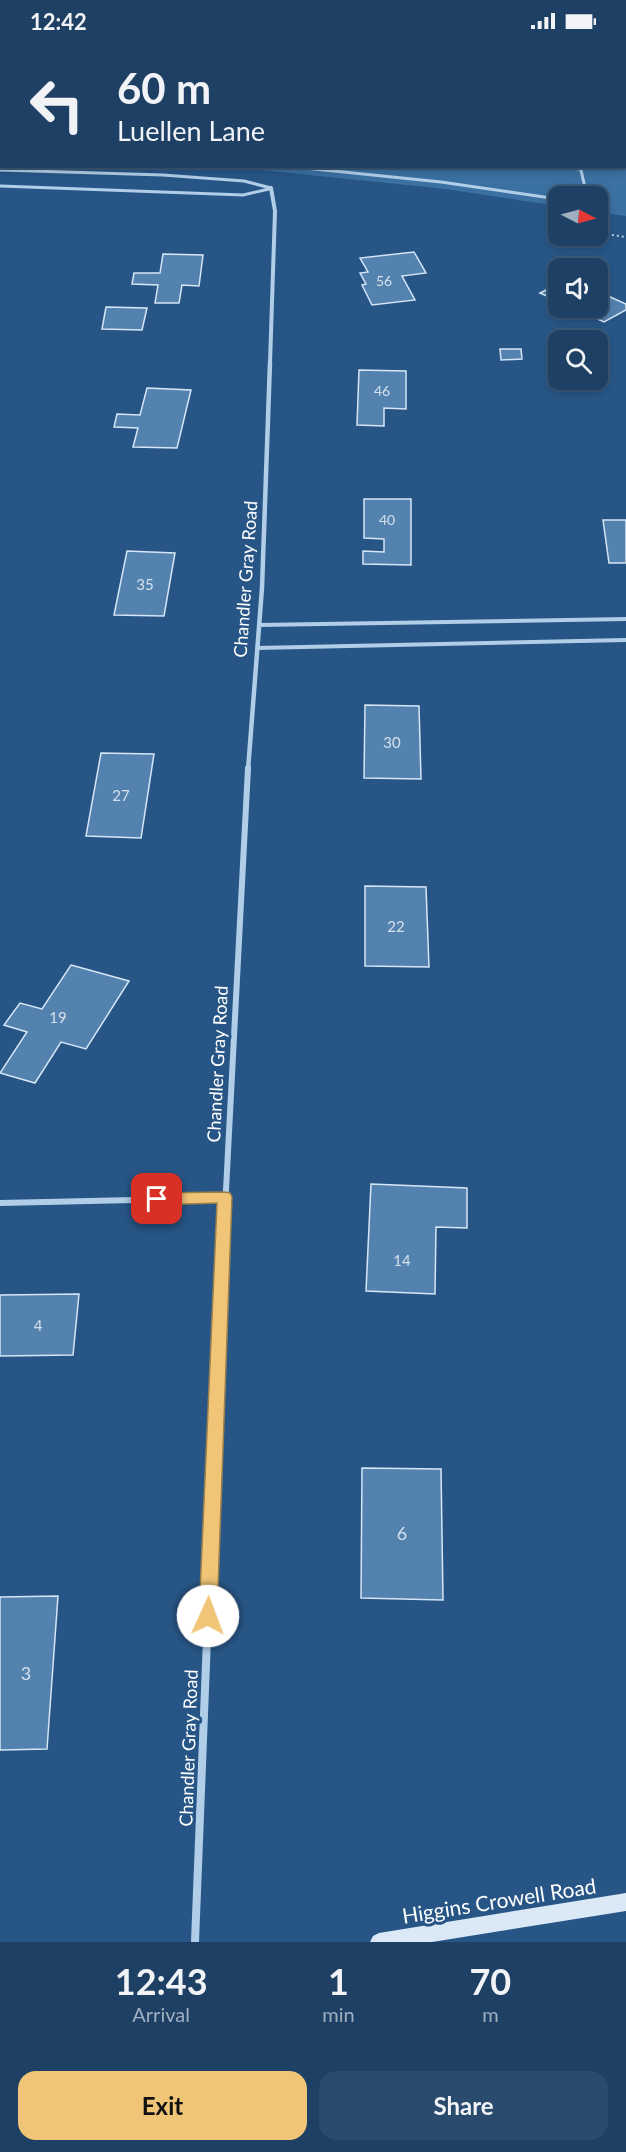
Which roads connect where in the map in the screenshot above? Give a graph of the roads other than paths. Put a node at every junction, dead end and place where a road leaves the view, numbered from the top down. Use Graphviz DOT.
graph roads {
  1 [pos="304,168"];
  2 [pos="580,168"];
  3 [pos="0,171"];
  4 [pos="0,186"];
  5 [pos="584,186"];
  6 [pos="271,188"];
  7 [pos="548,198"];
  8 [pos="626,619"];
  9 [pos="259,625"];
  10 [pos="626,640"];
  11 [pos="257,648"];
  12 [pos="224,1197"];
  13 [pos="0,1203"];
  14 [pos="626,1902"];
  15 [pos="195,1942"];
  16 [pos="379,1942"];
  1 -- 7 [label="lane"];
  2 -- 5 [label="lane"];
  3 -- 6 [label="lane"];
  4 -- 6 [label="lane"];
  6 -- 9 [label="street, Chandler Gray Road"];
  8 -- 9 [label="lane"];
  9 -- 11 [label="street, Chandler Gray Road"];
  10 -- 11 [label="lane"];
  11 -- 12 [label="street, Chandler Gray Road"];
  12 -- 13 [label="street"];
  12 -- 15 [label="street, Chandler Gray Road"];
  14 -- 16 [label="main road, Higgins Crowell Road"];
}
